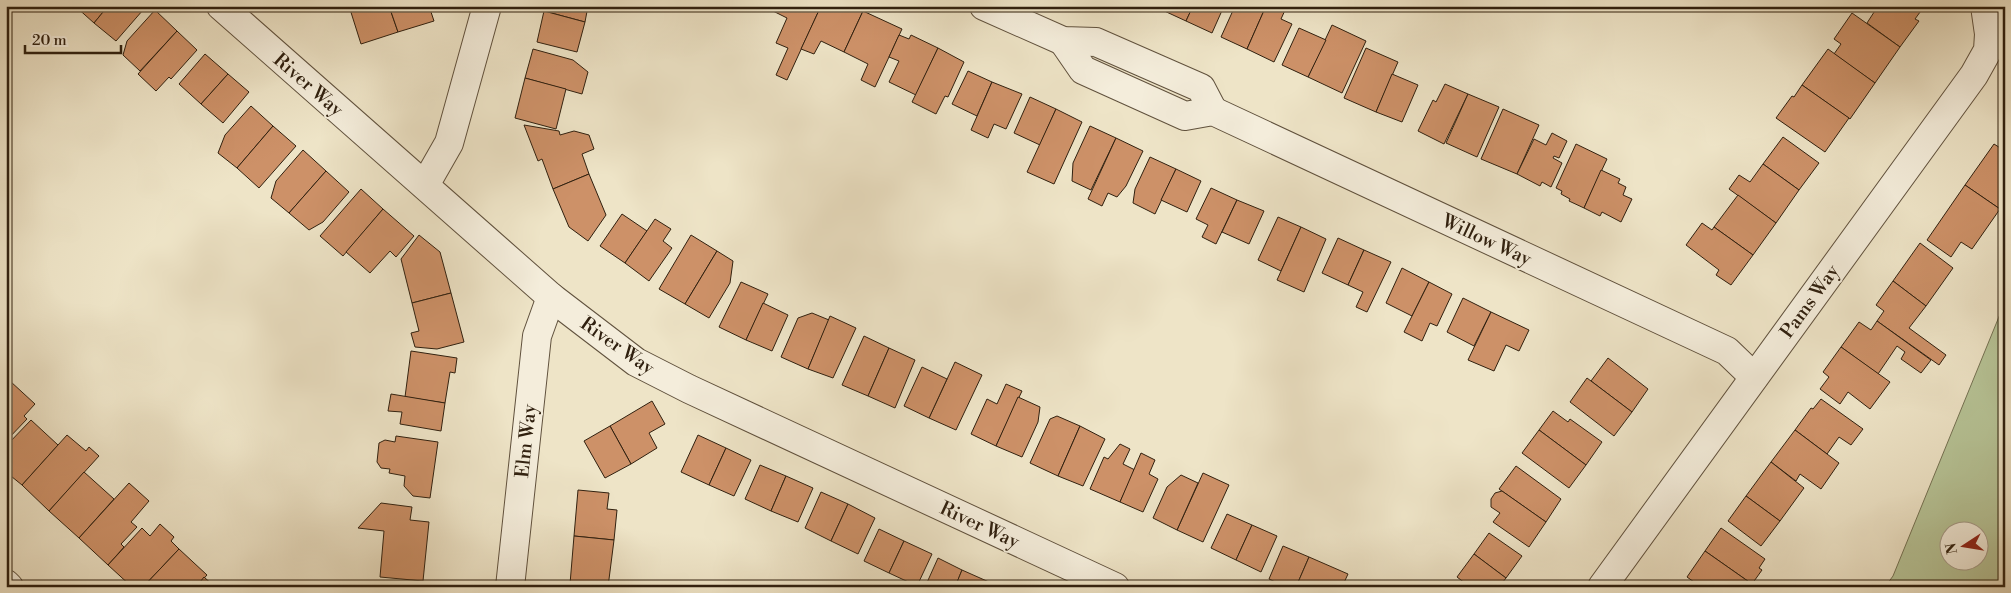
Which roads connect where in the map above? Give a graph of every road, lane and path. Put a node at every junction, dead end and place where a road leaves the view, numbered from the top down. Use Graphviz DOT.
graph roads {
  1 [pos="221,6"];
  2 [pos="487,6"];
  3 [pos="984,6"];
  4 [pos="1985,6"];
  5 [pos="1997,38"];
  6 [pos="425,185"];
  7 [pos="551,297"];
  8 [pos="1754,377"];
  9 [pos="510,587"];
  10 [pos="1115,587"];
  11 [pos="1602,587"];
  1 -- 6 [label="street, River Way"];
  2 -- 6 [label="street"];
  3 -- 8 [label="street, Willow Way"];
  4 -- 5 [label="street, Pams Way"];
  5 -- 8 [label="street, Pams Way"];
  6 -- 7 [label="street, River Way"];
  7 -- 9 [label="street, Elm Way"];
  7 -- 10 [label="street, River Way"];
  8 -- 11 [label="street, Pams Way"];
}
